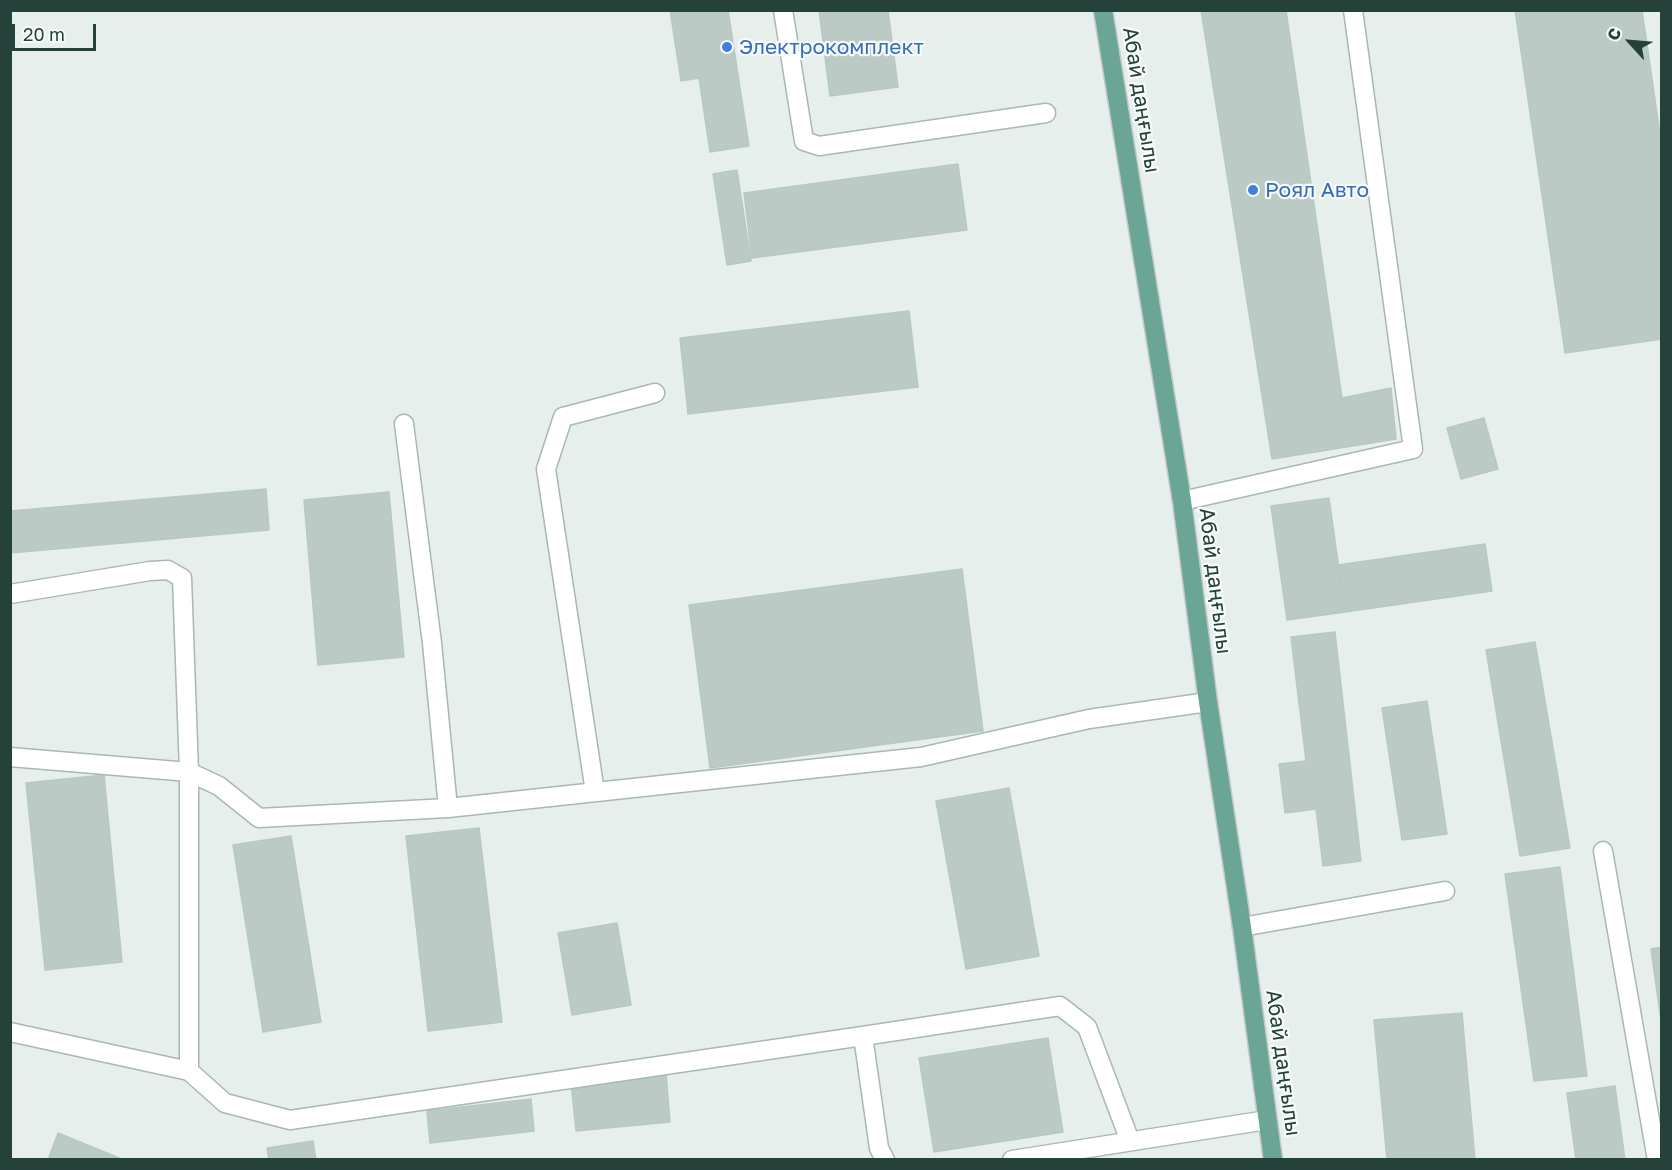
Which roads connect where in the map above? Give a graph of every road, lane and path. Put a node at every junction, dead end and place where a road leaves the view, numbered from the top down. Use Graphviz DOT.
graph roads {
  1 [pos="783,10"];
  2 [pos="1103,10"];
  3 [pos="1353,10"];
  4 [pos="1046,113"];
  5 [pos="655,393"];
  6 [pos="404,424"];
  7 [pos="1182,501"];
  8 [pos="10,594"];
  9 [pos="1208,702"];
  10 [pos="10,757"];
  11 [pos="189,772"];
  12 [pos="595,792"];
  13 [pos="448,808"];
  14 [pos="1603,851"];
  15 [pos="1445,891"];
  16 [pos="1242,927"];
  17 [pos="10,1032"];
  18 [pos="863,1036"];
  19 [pos="189,1071"];
  20 [pos="1268,1120"];
  21 [pos="1130,1142"];
  22 [pos="885,1160"];
  23 [pos="1012,1160"];
  24 [pos="1273,1160"];
  25 [pos="1657,1160"];
  1 -- 4 [label="lane"];
  2 -- 7 [label="main road, Абай даңғылы"];
  3 -- 7 [label="lane"];
  5 -- 12 [label="lane"];
  6 -- 13 [label="lane"];
  7 -- 9 [label="main road, Абай даңғылы"];
  8 -- 11 [label="lane"];
  9 -- 12 [label="lane"];
  9 -- 16 [label="main road, Абай даңғылы"];
  10 -- 11 [label="lane"];
  11 -- 13 [label="lane"];
  11 -- 19 [label="lane"];
  12 -- 13 [label="lane"];
  14 -- 25 [label="lane"];
  15 -- 16 [label="lane"];
  16 -- 20 [label="main road, Абай даңғылы"];
  17 -- 19 [label="lane"];
  18 -- 19 [label="lane"];
  18 -- 21 [label="lane"];
  18 -- 22 [label="lane"];
  20 -- 21 [label="lane"];
  20 -- 24 [label="main road, Абай даңғылы"];
  21 -- 23 [label="lane"];
}
